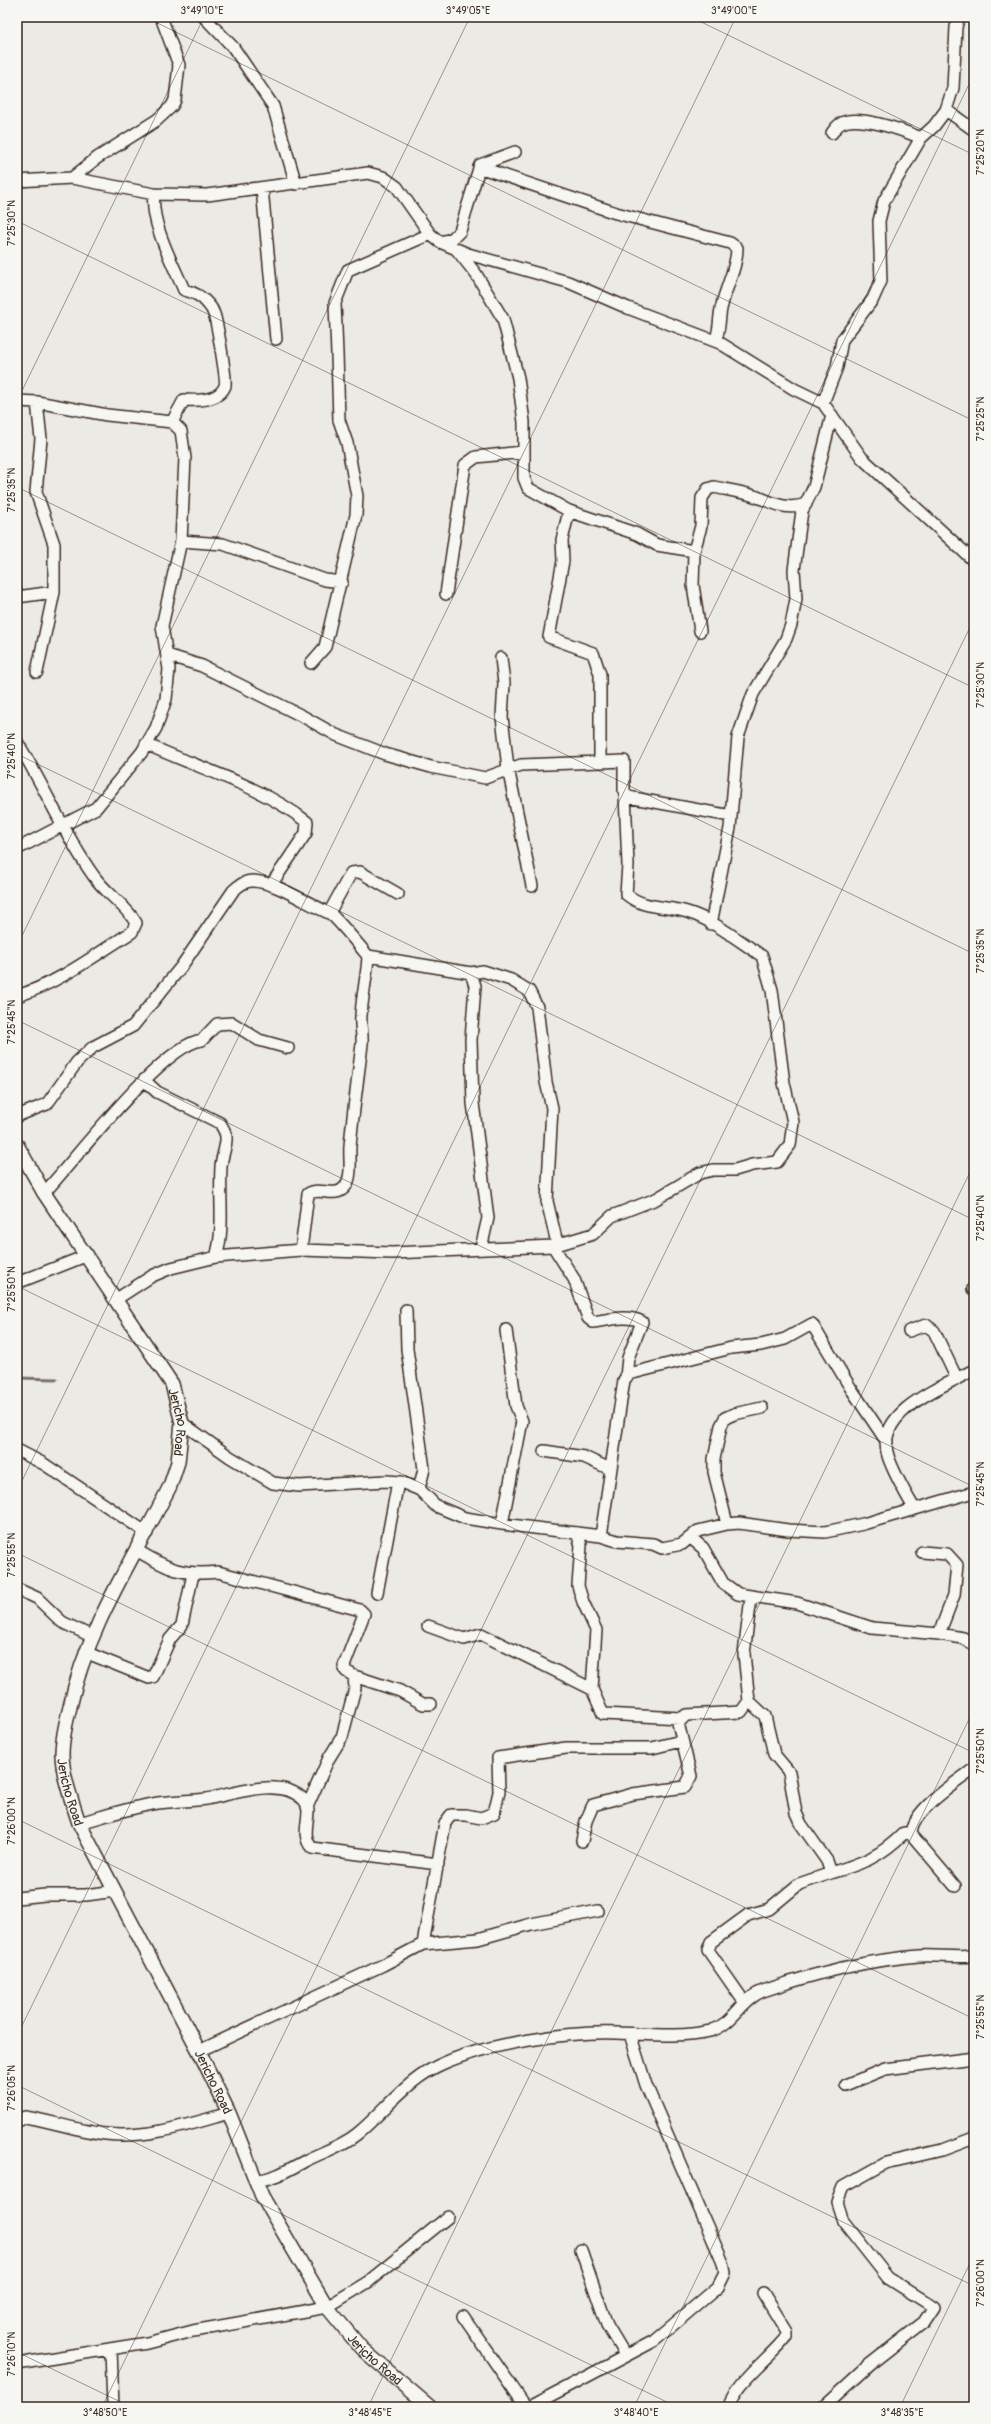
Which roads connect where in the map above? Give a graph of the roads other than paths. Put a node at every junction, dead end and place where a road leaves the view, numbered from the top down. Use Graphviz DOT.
graph roads {
  1 [pos="161,17"];
  2 [pos="167,17"];
  3 [pos="204,17"];
  4 [pos="959,17"];
  5 [pos="171,40"];
  6 [pos="946,110"];
  7 [pos="974,130"];
  8 [pos="832,133"];
  9 [pos="921,138"];
  10 [pos="515,152"];
  11 [pos="480,167"];
  12 [pos="72,178"];
  13 [pos="17,181"];
  14 [pos="296,184"];
  15 [pos="262,188"];
  16 [pos="154,194"];
  17 [pos="430,234"];
  18 [pos="440,242"];
  19 [pos="457,249"];
  20 [pos="276,338"];
  21 [pos="715,341"];
  22 [pos="17,401"];
  23 [pos="37,402"];
  24 [pos="823,403"];
  25 [pos="832,415"];
  26 [pos="172,422"];
  27 [pos="524,452"];
  28 [pos="806,504"];
  29 [pos="569,511"];
  30 [pos="181,541"];
  31 [pos="694,551"];
  32 [pos="974,561"];
  33 [pos="342,582"];
  34 [pos="54,592"];
  35 [pos="446,594"];
  36 [pos="17,597"];
  37 [pos="700,631"];
  38 [pos="167,655"];
  39 [pos="501,658"];
  40 [pos="311,663"];
  41 [pos="37,672"];
  42 [pos="17,742"];
  43 [pos="146,744"];
  44 [pos="600,762"];
  45 [pos="508,768"];
  46 [pos="625,795"];
  47 [pos="731,816"];
  48 [pos="63,827"];
  49 [pos="17,849"];
  50 [pos="271,885"];
  51 [pos="532,886"];
  52 [pos="398,894"];
  53 [pos="329,913"];
  54 [pos="712,924"];
  55 [pos="368,956"];
  56 [pos="471,974"];
  57 [pos="17,996"];
  58 [pos="288,1048"];
  59 [pos="144,1080"];
  60 [pos="17,1116"];
  61 [pos="17,1146"];
  62 [pos="44,1193"];
  63 [pos="555,1244"];
  64 [pos="481,1248"];
  65 [pos="301,1250"];
  66 [pos="88,1256"];
  67 [pos="216,1257"];
  68 [pos="17,1283"];
  69 [pos="115,1300"];
  70 [pos="406,1310"];
  71 [pos="506,1330"];
  72 [pos="909,1332"];
  73 [pos="974,1370"];
  74 [pos="626,1377"];
  75 [pos="956,1379"];
  76 [pos="762,1408"];
  77 [pos="182,1423"];
  78 [pos="887,1442"];
  79 [pos="17,1450"];
  80 [pos="544,1451"];
  81 [pos="610,1469"];
  82 [pos="398,1482"];
  83 [pos="415,1488"];
  84 [pos="974,1492"];
  85 [pos="914,1508"];
  86 [pos="502,1524"];
  87 [pos="727,1524"];
  88 [pos="147,1533"];
  89 [pos="577,1534"];
  90 [pos="601,1536"];
  91 [pos="690,1538"];
  92 [pos="138,1551"];
  93 [pos="922,1552"];
  94 [pos="192,1574"];
  95 [pos="17,1589"];
  96 [pos="377,1593"];
  97 [pos="751,1597"];
  98 [pos="428,1626"];
  99 [pos="938,1634"];
  100 [pos="92,1636"];
  101 [pos="974,1645"];
  102 [pos="85,1652"];
  103 [pos="354,1676"];
  104 [pos="592,1688"];
  105 [pos="749,1701"];
  106 [pos="431,1704"];
  107 [pos="681,1718"];
  108 [pos="681,1741"];
  109 [pos="974,1769"];
  110 [pos="307,1807"];
  111 [pos="79,1823"];
  112 [pos="912,1834"];
  113 [pos="582,1841"];
  114 [pos="438,1864"];
  115 [pos="831,1873"];
  116 [pos="955,1886"];
  117 [pos="115,1891"];
  118 [pos="17,1898"];
  119 [pos="598,1911"];
  120 [pos="423,1944"];
  121 [pos="974,1956"];
  122 [pos="745,2003"];
  123 [pos="630,2034"];
  124 [pos="199,2051"];
  125 [pos="974,2058"];
  126 [pos="846,2085"];
  127 [pos="229,2113"];
  128 [pos="17,2121"];
  129 [pos="974,2138"];
  130 [pos="255,2181"];
  131 [pos="448,2217"];
  132 [pos="581,2250"];
  133 [pos="763,2293"];
  134 [pos="327,2307"];
  135 [pos="462,2316"];
  136 [pos="111,2349"];
  137 [pos="625,2355"];
  138 [pos="17,2364"];
  139 [pos="113,2407"];
  140 [pos="430,2407"];
  141 [pos="526,2407"];
  142 [pos="529,2407"];
  143 [pos="731,2407"];
  144 [pos="823,2407"];
  1 -- 5 [label="street"];
  2 -- 5 [label="street"];
  3 -- 14 [label="street"];
  4 -- 6 [label="street"];
  5 -- 12 [label="street"];
  6 -- 7 [label="street"];
  6 -- 9 [label="street"];
  8 -- 9 [label="street"];
  9 -- 24 [label="street"];
  10 -- 11 [label="street"];
  11 -- 18 [label="street"];
  11 -- 21 [label="street"];
  12 -- 13 [label="street"];
  12 -- 16 [label="street"];
  14 -- 15 [label="street"];
  14 -- 17 [label="street"];
  15 -- 16 [label="street"];
  15 -- 20 [label="street"];
  16 -- 26 [label="street"];
  17 -- 18 [label="street"];
  17 -- 33 [label="street"];
  18 -- 19 [label="street"];
  19 -- 21 [label="street"];
  19 -- 27 [label="street"];
  21 -- 24 [label="street"];
  22 -- 23 [label="street"];
  23 -- 26 [label="street"];
  23 -- 34 [label="street"];
  24 -- 25 [label="street"];
  25 -- 28 [label="street"];
  25 -- 32 [label="street"];
  26 -- 30 [label="street"];
  27 -- 29 [label="street"];
  27 -- 35 [label="street"];
  28 -- 31 [label="street"];
  28 -- 47 [label="street"];
  29 -- 31 [label="street"];
  29 -- 44 [label="street"];
  30 -- 33 [label="street"];
  30 -- 38 [label="street"];
  31 -- 37 [label="street"];
  33 -- 40 [label="street"];
  34 -- 36 [label="street"];
  34 -- 41 [label="street"];
  38 -- 43 [label="street"];
  38 -- 45 [label="street"];
  39 -- 45 [label="street"];
  42 -- 48 [label="street"];
  43 -- 48 [label="street"];
  43 -- 50 [label="street"];
  44 -- 45 [label="street"];
  44 -- 46 [label="street"];
  45 -- 51 [label="street"];
  46 -- 47 [label="street"];
  46 -- 54 [label="street"];
  47 -- 54 [label="street"];
  48 -- 49 [label="street"];
  48 -- 57 [label="street"];
  50 -- 53 [label="street"];
  50 -- 60 [label="street"];
  52 -- 53 [label="street"];
  53 -- 55 [label="street"];
  54 -- 63 [label="street"];
  55 -- 56 [label="street"];
  55 -- 65 [label="street"];
  56 -- 63 [label="street"];
  56 -- 64 [label="street"];
  58 -- 59 [label="street"];
  59 -- 62 [label="street"];
  59 -- 67 [label="street"];
  61 -- 62 [label="street, Jericho Road"];
  62 -- 66 [label="street, Jericho Road"];
  63 -- 64 [label="street"];
  63 -- 74 [label="street"];
  64 -- 65 [label="street"];
  65 -- 67 [label="street"];
  66 -- 68 [label="street"];
  66 -- 69 [label="street, Jericho Road"];
  67 -- 69 [label="street"];
  69 -- 77 [label="street, Jericho Road"];
  70 -- 83 [label="street"];
  71 -- 86 [label="street"];
  72 -- 75 [label="street"];
  73 -- 75 [label="street"];
  74 -- 78 [label="street"];
  74 -- 81 [label="street"];
  75 -- 78 [label="street"];
  76 -- 87 [label="street"];
  77 -- 82 [label="street"];
  77 -- 88 [label="street, Jericho Road"];
  78 -- 85 [label="street"];
  79 -- 88 [label="street"];
  80 -- 81 [label="street"];
  81 -- 90 [label="street"];
  82 -- 83 [label="street"];
  82 -- 96 [label="street"];
  83 -- 86 [label="street"];
  84 -- 85 [label="street"];
  85 -- 87 [label="street"];
  86 -- 89 [label="street"];
  87 -- 91 [label="street"];
  88 -- 92 [label="street, Jericho Road"];
  89 -- 90 [label="street"];
  89 -- 104 [label="street"];
  90 -- 91 [label="street"];
  91 -- 97 [label="street"];
  92 -- 94 [label="street"];
  92 -- 100 [label="street, Jericho Road"];
  93 -- 99 [label="street"];
  94 -- 102 [label="street"];
  94 -- 103 [label="street"];
  95 -- 100 [label="street"];
  97 -- 99 [label="street"];
  97 -- 105 [label="street"];
  98 -- 104 [label="street"];
  99 -- 101 [label="street"];
  100 -- 102 [label="street, Jericho Road"];
  102 -- 111 [label="street, Jericho Road"];
  103 -- 106 [label="street"];
  103 -- 110 [label="street"];
  104 -- 107 [label="street"];
  105 -- 107 [label="street"];
  105 -- 115 [label="street"];
  107 -- 108 [label="street"];
  108 -- 113 [label="street"];
  108 -- 114 [label="street"];
  109 -- 112 [label="street"];
  110 -- 111 [label="street"];
  110 -- 114 [label="street"];
  111 -- 117 [label="street, Jericho Road"];
  112 -- 115 [label="street"];
  112 -- 116 [label="street"];
  114 -- 120 [label="street"];
  115 -- 122 [label="street"];
  117 -- 118 [label="street"];
  117 -- 124 [label="street, Jericho Road"];
  119 -- 120 [label="street"];
  120 -- 124 [label="street"];
  121 -- 122 [label="street"];
  122 -- 123 [label="street"];
  123 -- 130 [label="street"];
  123 -- 137 [label="street"];
  124 -- 127 [label="street, Jericho Road"];
  125 -- 126 [label="street"];
  127 -- 128 [label="street"];
  127 -- 130 [label="street, Jericho Road"];
  129 -- 144 [label="street"];
  130 -- 134 [label="street, Jericho Road"];
  131 -- 134 [label="street"];
  132 -- 137 [label="street"];
  133 -- 143 [label="street"];
  134 -- 136 [label="street"];
  134 -- 140 [label="street, Jericho Road"];
  135 -- 141 [label="street"];
  136 -- 138 [label="street"];
  136 -- 139 [label="street"];
  137 -- 142 [label="street"];
}
